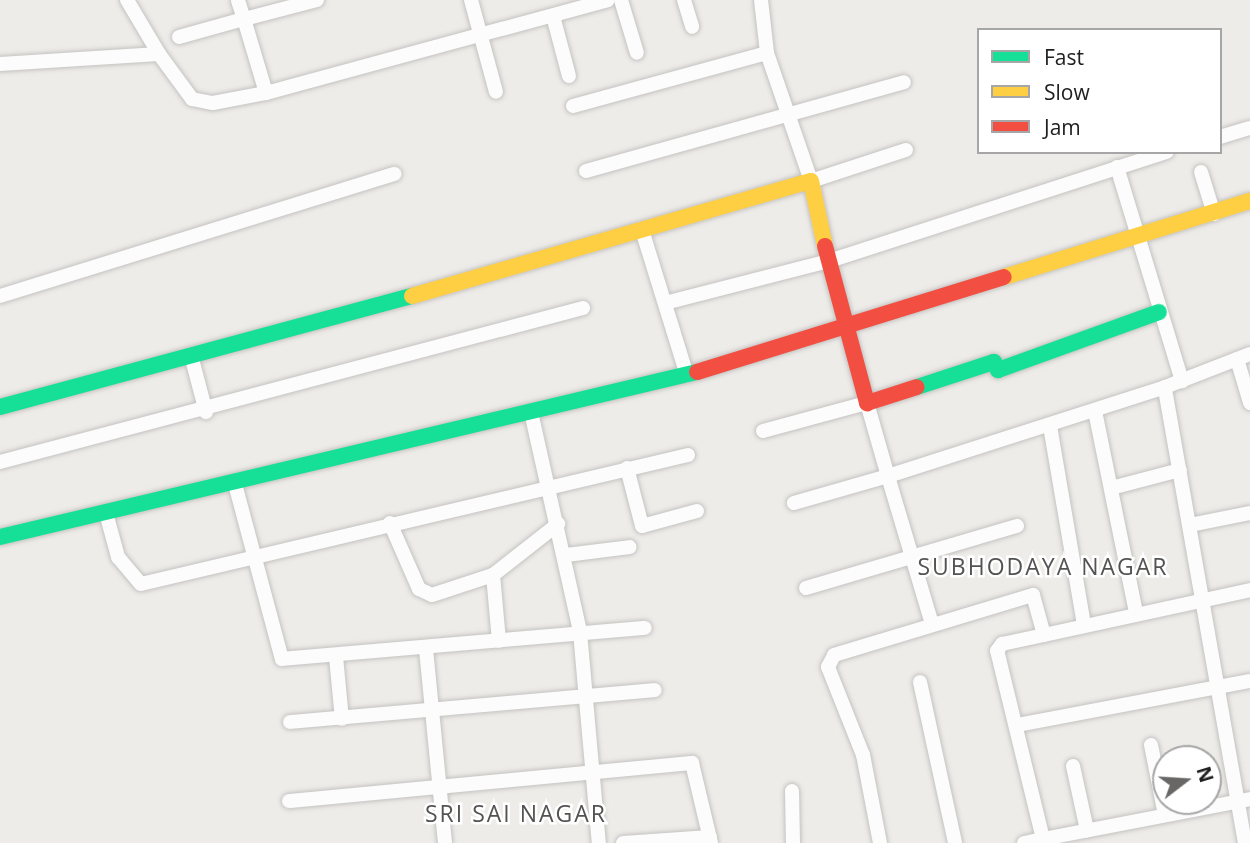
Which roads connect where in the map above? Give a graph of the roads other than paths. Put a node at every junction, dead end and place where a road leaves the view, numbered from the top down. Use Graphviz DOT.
graph roads {
  1 [pos="127,0"];
  2 [pos="239,0"];
  3 [pos="317,0"];
  4 [pos="471,0"];
  5 [pos="608,0"];
  6 [pos="621,0"];
  7 [pos="684,0"];
  8 [pos="761,0"];
  9 [pos="553,16"];
  10 [pos="244,19"];
  11 [pos="692,27"];
  12 [pos="481,34"];
  13 [pos="179,37"];
  14 [pos="637,53"];
  15 [pos="767,53"];
  16 [pos="159,54"];
  17 [pos="0,64"];
  18 [pos="569,76"];
  19 [pos="904,82"];
  20 [pos="496,92"];
  21 [pos="266,93"];
  22 [pos="573,106"];
  23 [pos="791,114"];
  24 [pos="1250,128"];
  25 [pos="1222,135"];
  26 [pos="905,150"];
  27 [pos="1160,154"];
  28 [pos="1117,167"];
  29 [pos="586,171"];
  30 [pos="1201,172"];
  31 [pos="395,174"];
  32 [pos="811,181"];
  33 [pos="1250,201"];
  34 [pos="1214,214"];
  35 [pos="642,230"];
  36 [pos="1138,240"];
  37 [pos="829,261"];
  38 [pos="0,296"];
  39 [pos="665,303"];
  40 [pos="583,308"];
  41 [pos="1159,312"];
  42 [pos="842,327"];
  43 [pos="1244,357"];
  44 [pos="192,359"];
  45 [pos="687,375"];
  46 [pos="1182,381"];
  47 [pos="1165,387"];
  48 [pos="867,402"];
  49 [pos="1250,403"];
  50 [pos="0,407"];
  51 [pos="1095,411"];
  52 [pos="206,412"];
  53 [pos="531,412"];
  54 [pos="1050,426"];
  55 [pos="763,431"];
  56 [pos="688,455"];
  57 [pos="0,462"];
  58 [pos="627,468"];
  59 [pos="1180,470"];
  60 [pos="888,476"];
  61 [pos="236,484"];
  62 [pos="1115,487"];
  63 [pos="548,488"];
  64 [pos="794,503"];
  65 [pos="697,511"];
  66 [pos="106,513"];
  67 [pos="1250,513"];
  68 [pos="390,523"];
  69 [pos="558,524"];
  70 [pos="1190,525"];
  71 [pos="1017,526"];
  72 [pos="0,537"];
  73 [pos="630,547"];
  74 [pos="912,554"];
  75 [pos="566,555"];
  76 [pos="255,556"];
  77 [pos="493,575"];
  78 [pos="806,588"];
  79 [pos="1250,590"];
  80 [pos="1203,598"];
  81 [pos="1136,612"];
  82 [pos="932,624"];
  83 [pos="1084,624"];
  84 [pos="645,628"];
  85 [pos="580,632"];
  86 [pos="1044,635"];
  87 [pos="499,641"];
  88 [pos="426,649"];
  89 [pos="336,657"];
  90 [pos="1250,681"];
  91 [pos="920,682"];
  92 [pos="1219,686"];
  93 [pos="654,690"];
  94 [pos="587,697"];
  95 [pos="434,713"];
  96 [pos="342,719"];
  97 [pos="290,722"];
  98 [pos="1017,725"];
  99 [pos="1151,745"];
  100 [pos="1152,750"];
  101 [pos="1073,766"];
  102 [pos="591,772"];
  103 [pos="441,785"];
  104 [pos="792,791"];
  105 [pos="1244,800"];
  106 [pos="289,801"];
  107 [pos="1222,804"];
  108 [pos="1165,815"];
  109 [pos="1087,830"];
  110 [pos="1043,839"];
  111 [pos="710,840"];
  112 [pos="445,843"];
  113 [pos="599,843"];
  114 [pos="623,843"];
  115 [pos="793,843"];
  116 [pos="880,843"];
  117 [pos="955,843"];
  118 [pos="1024,843"];
  119 [pos="1245,843"];
  1 -- 16 [label="street"];
  2 -- 10 [label="street"];
  3 -- 10 [label="street"];
  4 -- 12 [label="street"];
  5 -- 9 [label="street"];
  6 -- 14 [label="street"];
  7 -- 11 [label="street"];
  8 -- 15 [label="street"];
  9 -- 12 [label="street"];
  9 -- 18 [label="street"];
  10 -- 13 [label="street"];
  10 -- 21 [label="street"];
  12 -- 20 [label="street"];
  12 -- 21 [label="street"];
  15 -- 22 [label="street"];
  15 -- 23 [label="street"];
  16 -- 17 [label="street"];
  16 -- 21 [label="street"];
  19 -- 23 [label="street"];
  23 -- 29 [label="street"];
  23 -- 32 [label="street"];
  24 -- 25 [label="street"];
  26 -- 32 [label="street"];
  27 -- 28 [label="street"];
  28 -- 36 [label="street"];
  28 -- 37 [label="street"];
  30 -- 34 [label="street"];
  31 -- 38 [label="street"];
  32 -- 35 [label="street"];
  32 -- 37 [label="street"];
  33 -- 34 [label="street"];
  34 -- 36 [label="street"];
  35 -- 39 [label="street"];
  35 -- 44 [label="street"];
  36 -- 41 [label="street"];
  36 -- 42 [label="street"];
  37 -- 39 [label="street"];
  37 -- 42 [label="street"];
  39 -- 45 [label="street"];
  40 -- 52 [label="street"];
  41 -- 46 [label="street"];
  41 -- 48 [label="street"];
  42 -- 45 [label="street"];
  42 -- 48 [label="street"];
  43 -- 46 [label="street"];
  43 -- 49 [label="street"];
  44 -- 50 [label="street"];
  44 -- 52 [label="street"];
  45 -- 53 [label="street"];
  46 -- 47 [label="street"];
  47 -- 51 [label="street"];
  47 -- 59 [label="street"];
  48 -- 55 [label="street"];
  48 -- 60 [label="street"];
  51 -- 54 [label="street"];
  51 -- 62 [label="street"];
  52 -- 57 [label="street"];
  53 -- 61 [label="street"];
  53 -- 63 [label="street"];
  54 -- 60 [label="street"];
  54 -- 83 [label="street"];
  56 -- 58 [label="street"];
  58 -- 63 [label="street"];
  58 -- 65 [label="street"];
  59 -- 62 [label="street"];
  59 -- 70 [label="street"];
  60 -- 64 [label="street"];
  60 -- 74 [label="street"];
  61 -- 66 [label="street"];
  61 -- 76 [label="street"];
  62 -- 81 [label="street"];
  63 -- 68 [label="street"];
  63 -- 69 [label="street"];
  66 -- 72 [label="street"];
  66 -- 76 [label="street"];
  67 -- 70 [label="street"];
  68 -- 76 [label="street"];
  68 -- 77 [label="street"];
  69 -- 75 [label="street"];
  69 -- 77 [label="street"];
  70 -- 80 [label="street"];
  71 -- 74 [label="street"];
  73 -- 75 [label="street"];
  74 -- 78 [label="street"];
  74 -- 82 [label="street"];
  75 -- 85 [label="street"];
  76 -- 89 [label="street"];
  77 -- 87 [label="street"];
  79 -- 80 [label="street"];
  80 -- 81 [label="street"];
  80 -- 92 [label="street"];
  81 -- 83 [label="street"];
  82 -- 86 [label="street"];
  82 -- 116 [label="street"];
  83 -- 86 [label="street"];
  84 -- 85 [label="street"];
  85 -- 87 [label="street"];
  85 -- 94 [label="street"];
  86 -- 98 [label="street"];
  87 -- 88 [label="street"];
  88 -- 89 [label="street"];
  88 -- 95 [label="street"];
  89 -- 96 [label="street"];
  90 -- 92 [label="street"];
  91 -- 117 [label="street"];
  92 -- 98 [label="street"];
  92 -- 105 [label="street"];
  93 -- 94 [label="street"];
  94 -- 95 [label="street"];
  94 -- 102 [label="street"];
  95 -- 96 [label="street"];
  95 -- 103 [label="street"];
  96 -- 97 [label="street"];
  98 -- 110 [label="street"];
  99 -- 100 [label="street"];
  101 -- 109 [label="street"];
  102 -- 103 [label="street"];
  102 -- 111 [label="street"];
  102 -- 113 [label="street"];
  103 -- 106 [label="street"];
  103 -- 112 [label="street"];
  104 -- 115 [label="street"];
  105 -- 107 [label="street"];
  105 -- 119 [label="street"];
  108 -- 109 [label="street"];
  109 -- 110 [label="street"];
  110 -- 118 [label="street"];
  111 -- 114 [label="street"];
}
